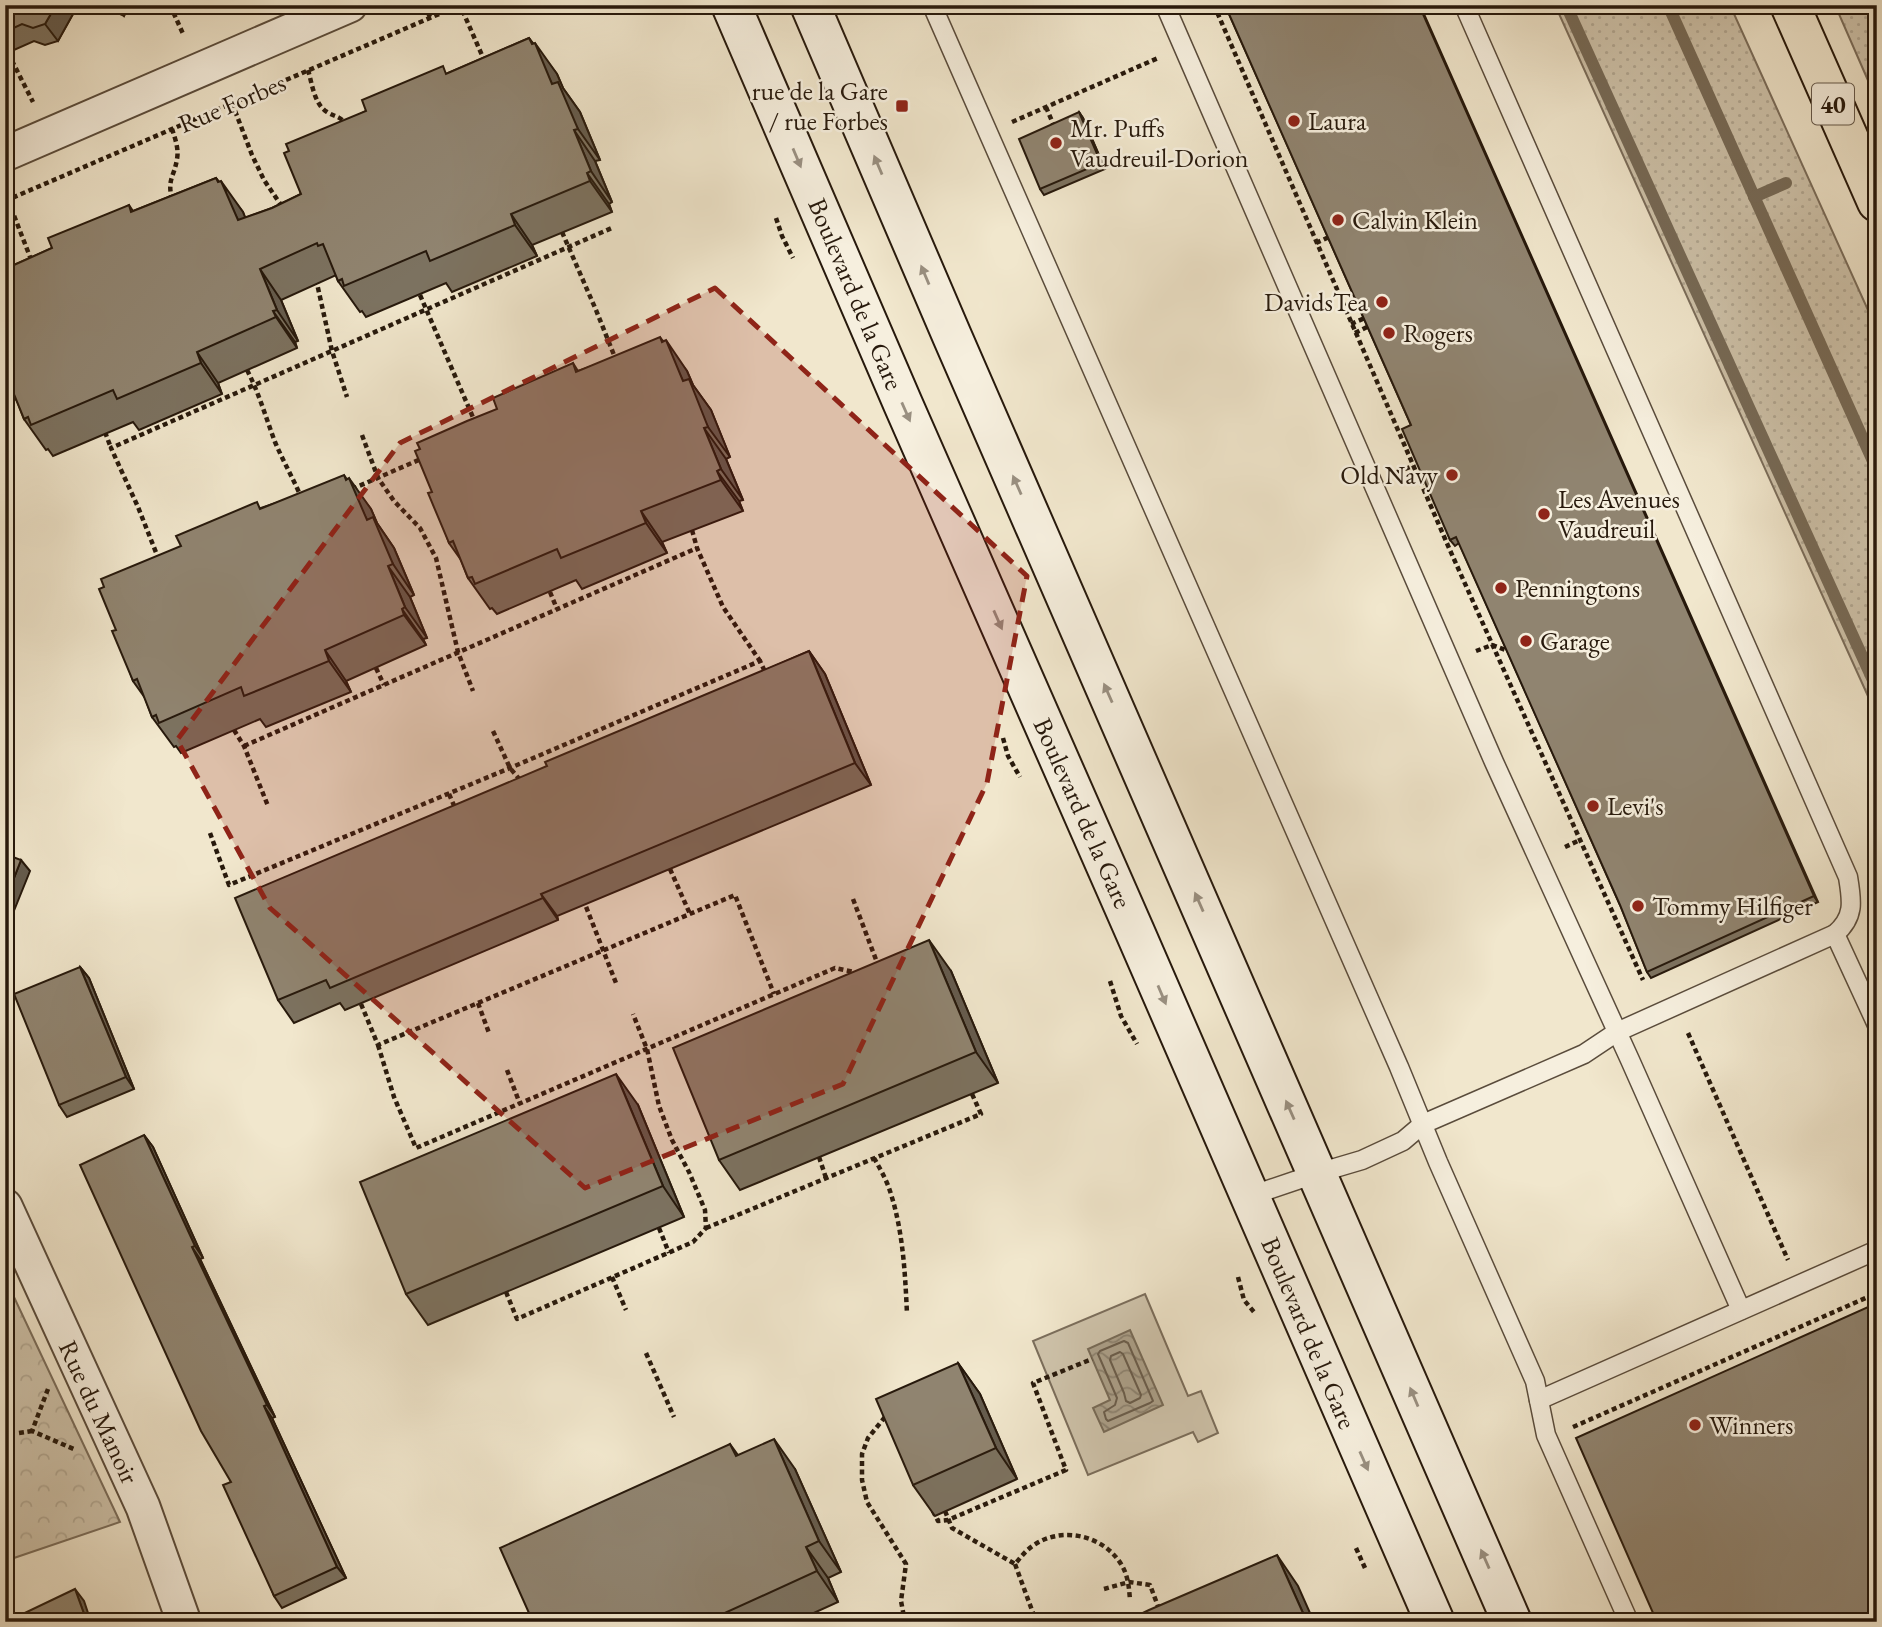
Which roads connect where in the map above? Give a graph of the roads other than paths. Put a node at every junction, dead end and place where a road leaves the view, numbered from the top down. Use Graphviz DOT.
graph roads {
  1 [pos="350,5"];
  2 [pos="731,5"];
  3 [pos="810,5"];
  4 [pos="932,5"];
  5 [pos="1164,5"];
  6 [pos="1464,5"];
  7 [pos="1790,5"];
  8 [pos="5,154"];
  9 [pos="1877,202"];
  10 [pos="1835,934"];
  11 [pos="1877,1026"];
  12 [pos="1617,1032"];
  13 [pos="1423,1124"];
  14 [pos="1318,1173"];
  15 [pos="1250,1196"];
  16 [pos="5,1206"];
  17 [pos="1877,1250"];
  18 [pos="1741,1310"];
  19 [pos="1539,1400"];
  20 [pos="184,1622"];
  21 [pos="1435,1622"];
  22 [pos="1512,1622"];
  23 [pos="1629,1622"];
  1 -- 8 [label="street, Rue Forbes"];
  2 -- 15 [label="main road, Boulevard de la Gare, one-way"];
  14 -- 3 [label="main road, one-way"];
  4 -- 13 [label="lane"];
  5 -- 12 [label="lane"];
  6 -- 10 [label="lane"];
  7 -- 9 [label="highway, 40"];
  10 -- 11 [label="lane"];
  10 -- 12 [label="lane"];
  12 -- 13 [label="lane"];
  12 -- 18 [label="lane"];
  13 -- 14 [label="lane"];
  13 -- 19 [label="lane"];
  14 -- 15 [label="lane"];
  22 -- 14 [label="main road, one-way"];
  15 -- 21 [label="main road, Boulevard de la Gare, one-way"];
  16 -- 20 [label="street, Rue du Manoir"];
  17 -- 18 [label="lane"];
  18 -- 19 [label="lane"];
  19 -- 23 [label="lane"];
}
